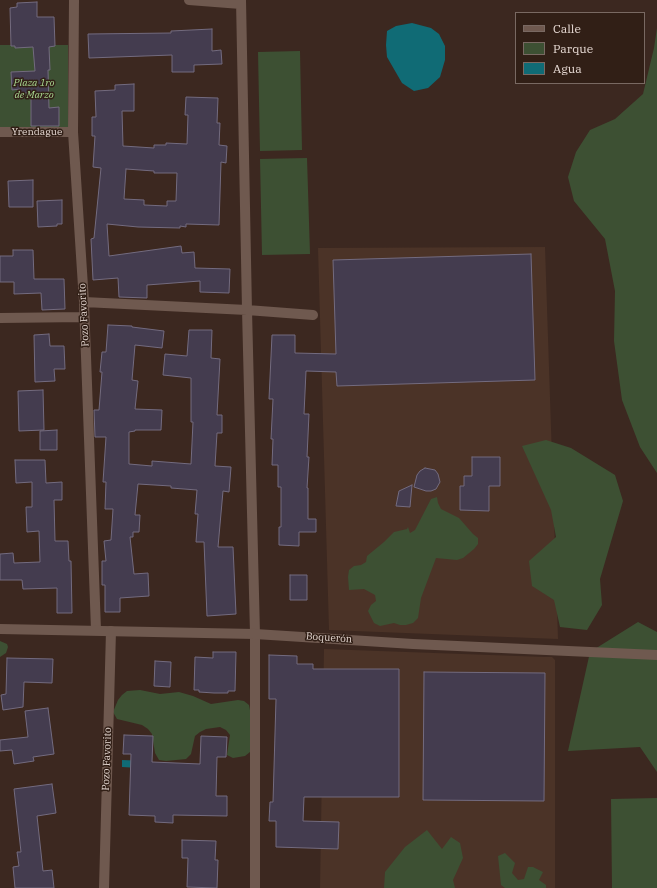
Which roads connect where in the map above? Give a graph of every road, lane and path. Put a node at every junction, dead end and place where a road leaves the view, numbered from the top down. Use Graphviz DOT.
graph roads {
  1 [pos="74,0"];
  2 [pos="189,0"];
  3 [pos="241,2"];
  4 [pos="0,132"];
  5 [pos="73,132"];
  6 [pos="84,302"];
  7 [pos="247,310"];
  8 [pos="313,315"];
  9 [pos="84,317"];
  10 [pos="0,318"];
  11 [pos="0,629"];
  12 [pos="96,630"];
  13 [pos="111,631"];
  14 [pos="255,634"];
  15 [pos="657,655"];
  16 [pos="104,888"];
  17 [pos="255,888"];
  1 -- 5 [label="street, Pozo Favorito"];
  2 -- 3 [label="street"];
  3 -- 7 [label="street"];
  4 -- 5 [label="street, Yrendague"];
  5 -- 6 [label="street, Pozo Favorito"];
  6 -- 7 [label="street"];
  6 -- 9 [label="street, Pozo Favorito"];
  7 -- 8 [label="street"];
  7 -- 14 [label="street"];
  9 -- 10 [label="street"];
  9 -- 12 [label="street, Pozo Favorito"];
  11 -- 12 [label="street, Boquerón"];
  12 -- 13 [label="street, Boquerón"];
  13 -- 14 [label="street, Boquerón"];
  13 -- 16 [label="street, Pozo Favorito"];
  14 -- 15 [label="street, Boquerón"];
  14 -- 17 [label="street"];
}
